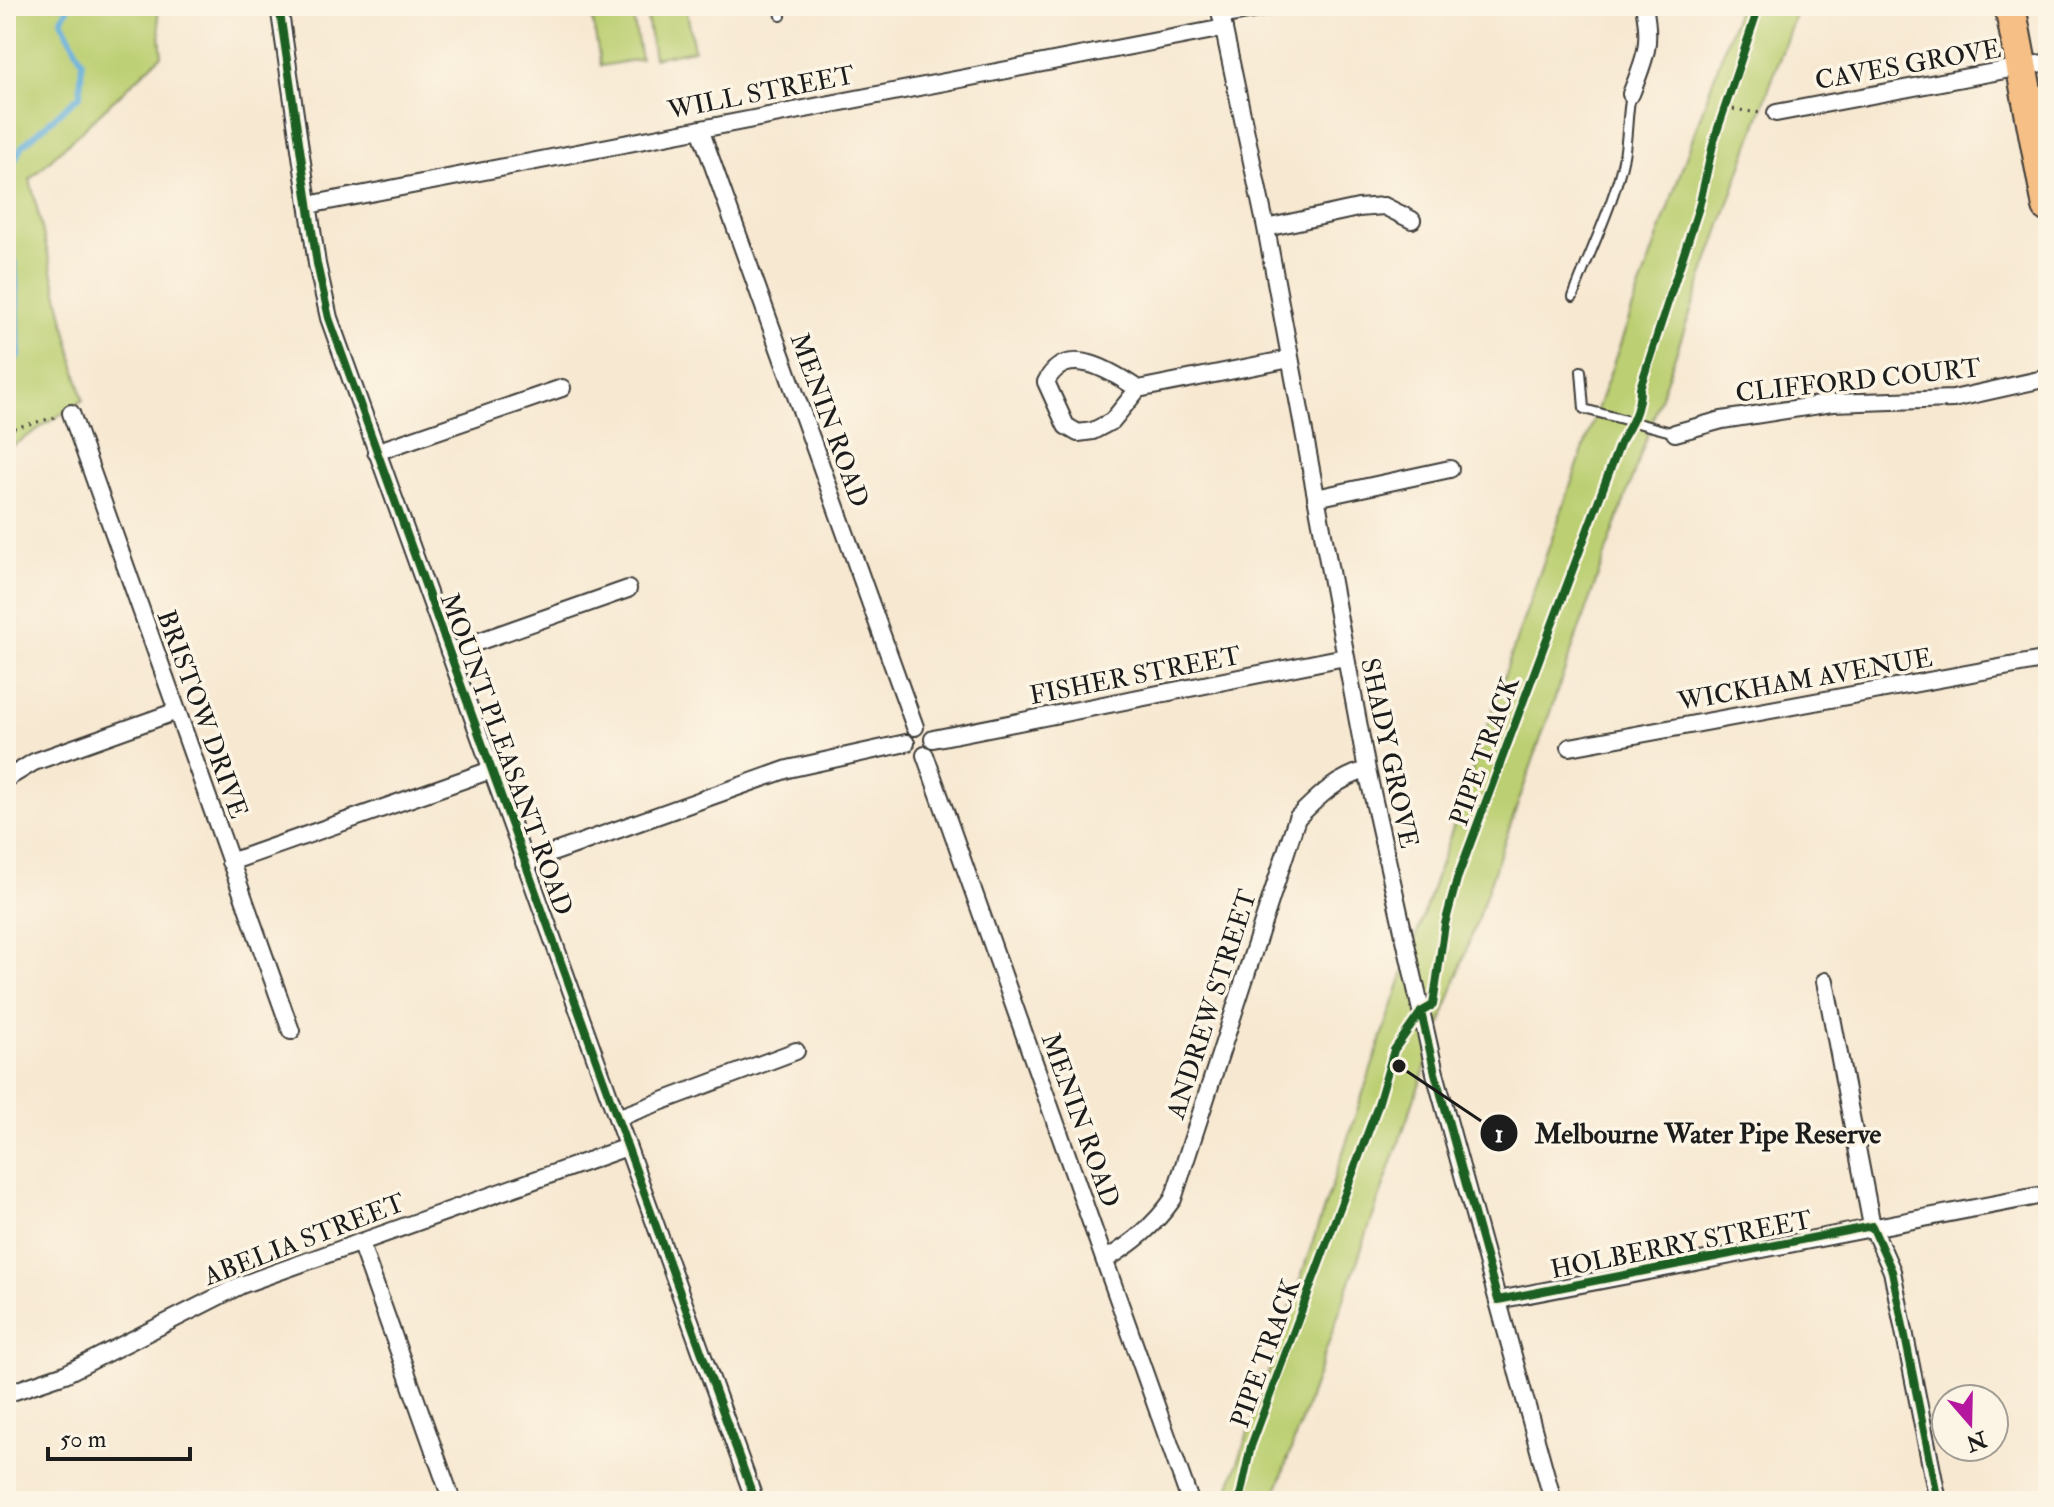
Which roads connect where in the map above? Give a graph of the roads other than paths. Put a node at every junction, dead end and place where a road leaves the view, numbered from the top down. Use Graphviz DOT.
graph roads {
  1 [pos="279,6"];
  2 [pos="779,6"];
  3 [pos="1274,6"];
  4 [pos="1644,6"];
  5 [pos="2010,6"];
  6 [pos="781,16"];
  7 [pos="1221,16"];
  8 [pos="2035,65"];
  9 [pos="1631,94"];
  10 [pos="2038,95"];
  11 [pos="1776,113"];
  12 [pos="700,129"];
  13 [pos="308,205"];
  14 [pos="2048,207"];
  15 [pos="1412,220"];
  16 [pos="1266,228"];
  17 [pos="1573,297"];
  18 [pos="1290,359"];
  19 [pos="1581,371"];
  20 [pos="2048,378"];
  21 [pos="562,388"];
  22 [pos="1138,389"];
  23 [pos="71,413"];
  24 [pos="1675,433"];
  25 [pos="376,452"];
  26 [pos="1450,469"];
  27 [pos="1316,498"];
  28 [pos="628,589"];
  29 [pos="449,652"];
  30 [pos="1345,657"];
  31 [pos="2048,659"];
  32 [pos="177,711"];
  33 [pos="915,727"];
  34 [pos="933,739"];
  35 [pos="906,743"];
  36 [pos="1570,747"];
  37 [pos="925,755"];
  38 [pos="491,770"];
  39 [pos="1367,770"];
  40 [pos="6,779"];
  41 [pos="230,862"];
  42 [pos="524,863"];
  43 [pos="1825,981"];
  44 [pos="291,1031"];
  45 [pos="796,1051"];
  46 [pos="617,1118"];
  47 [pos="627,1147"];
  48 [pos="2048,1194"];
  49 [pos="1872,1226"];
  50 [pos="360,1242"];
  51 [pos="1105,1260"];
  52 [pos="1498,1300"];
  53 [pos="6,1394"];
  54 [pos="452,1501"];
  55 [pos="755,1501"];
  56 [pos="1190,1501"];
  57 [pos="1553,1501"];
  58 [pos="1938,1501"];
  1 -- 13 [label="street, MOUNT PLEASANT ROAD"];
  2 -- 6 [label="lane"];
  3 -- 7 [label="street, WILL STREET"];
  4 -- 9 [label="street"];
  5 -- 8 [label="highway"];
  7 -- 12 [label="street, WILL STREET"];
  7 -- 16 [label="street, SHADY GROVE"];
  8 -- 10 [label="highway"];
  8 -- 11 [label="street, CAVES GROVE"];
  9 -- 17 [label="lane"];
  10 -- 14 [label="highway"];
  12 -- 13 [label="street, WILL STREET"];
  12 -- 33 [label="street, MENIN ROAD"];
  13 -- 25 [label="street, MOUNT PLEASANT ROAD"];
  15 -- 16 [label="street"];
  16 -- 18 [label="street, SHADY GROVE"];
  18 -- 22 [label="street"];
  18 -- 27 [label="street, SHADY GROVE"];
  19 -- 24 [label="lane"];
  20 -- 24 [label="street, CLIFFORD COURT"];
  21 -- 25 [label="street"];
  22 -- 22 [label="street"];
  23 -- 32 [label="street, BRISTOW DRIVE"];
  25 -- 29 [label="street, MOUNT PLEASANT ROAD"];
  26 -- 27 [label="street"];
  27 -- 30 [label="street, SHADY GROVE"];
  28 -- 29 [label="street"];
  29 -- 38 [label="street, MOUNT PLEASANT ROAD"];
  30 -- 34 [label="street, FISHER STREET"];
  30 -- 39 [label="street, SHADY GROVE"];
  31 -- 36 [label="street, WICKHAM AVENUE"];
  32 -- 40 [label="street"];
  32 -- 41 [label="street, BRISTOW DRIVE"];
  33 -- 34 [label="street"];
  33 -- 35 [label="street"];
  34 -- 37 [label="street"];
  35 -- 37 [label="street"];
  35 -- 42 [label="street"];
  37 -- 51 [label="street, MENIN ROAD"];
  38 -- 41 [label="street"];
  38 -- 42 [label="street, MOUNT PLEASANT ROAD"];
  39 -- 51 [label="street, ANDREW STREET"];
  39 -- 52 [label="street, SHADY GROVE"];
  41 -- 44 [label="street, BRISTOW DRIVE"];
  42 -- 46 [label="street, MOUNT PLEASANT ROAD"];
  43 -- 49 [label="street"];
  45 -- 46 [label="street"];
  46 -- 47 [label="street, MOUNT PLEASANT ROAD"];
  47 -- 50 [label="street, ABELIA STREET"];
  47 -- 55 [label="street, MOUNT PLEASANT ROAD"];
  48 -- 49 [label="street, HOLBERRY STREET"];
  49 -- 52 [label="street, HOLBERRY STREET"];
  49 -- 58 [label="street"];
  50 -- 53 [label="street, ABELIA STREET"];
  50 -- 54 [label="street"];
  51 -- 56 [label="street, MENIN ROAD"];
  52 -- 57 [label="street, SHADY GROVE"];
}
